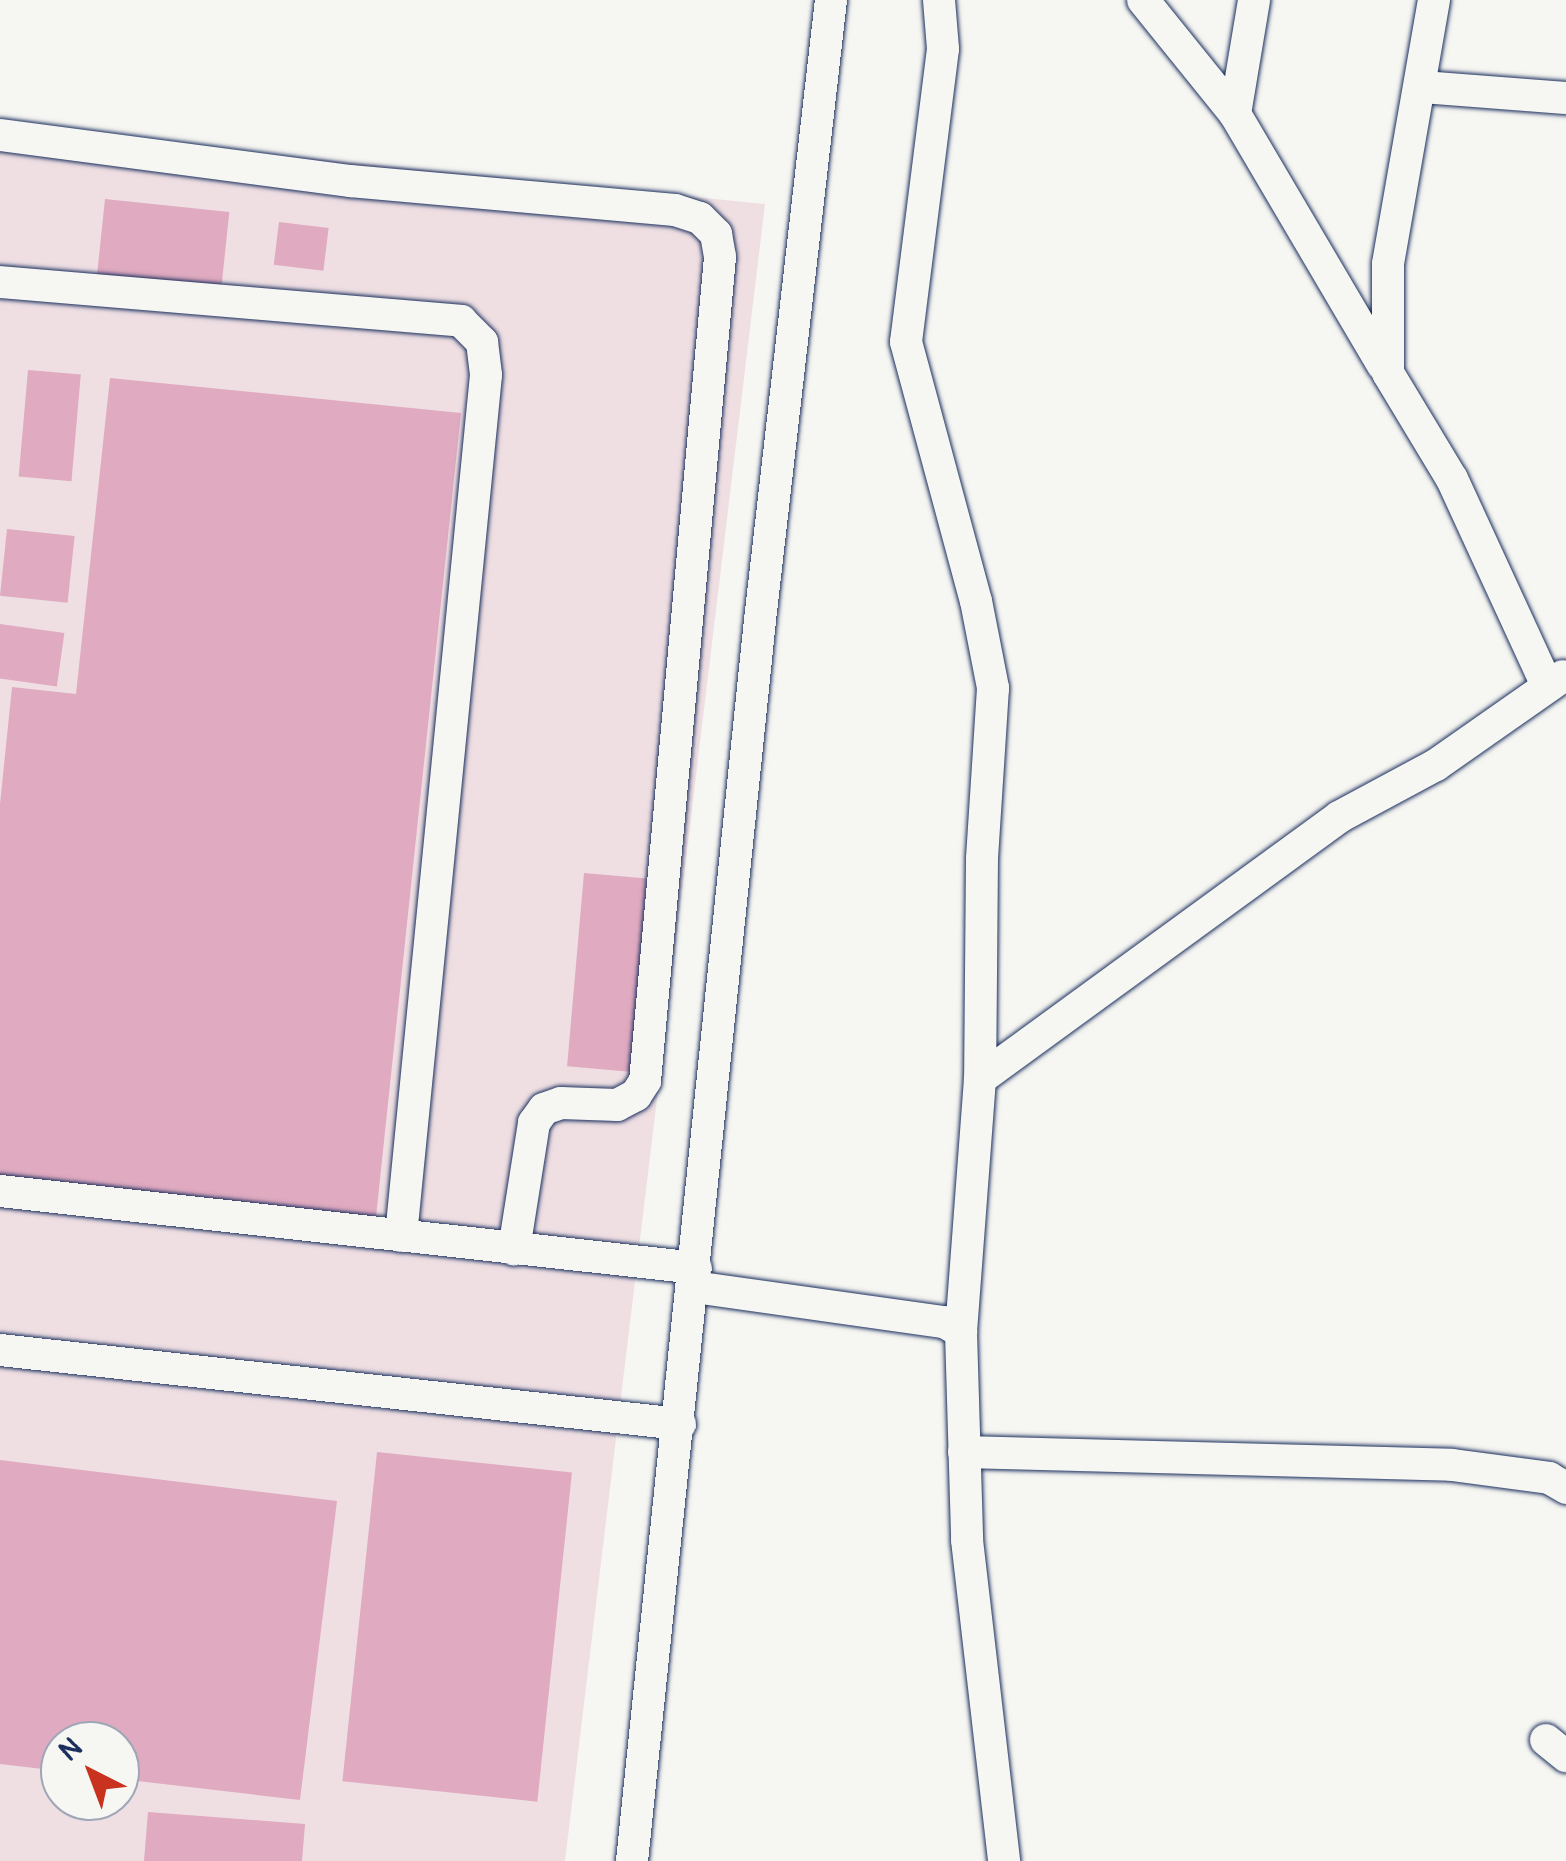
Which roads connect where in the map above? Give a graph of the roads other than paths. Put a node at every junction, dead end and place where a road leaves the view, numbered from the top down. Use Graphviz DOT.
graph roads {
  1 [pos="832,0"];
  2 [pos="939,0"];
  3 [pos="1143,0"];
  4 [pos="1254,0"];
  5 [pos="1434,0"];
  6 [pos="1422,87"];
  7 [pos="1566,98"];
  8 [pos="1235,114"];
  9 [pos="0,135"];
  10 [pos="0,282"];
  11 [pos="1388,373"];
  12 [pos="1556,680"];
  13 [pos="980,1079"];
  14 [pos="0,1190"];
  15 [pos="401,1236"];
  16 [pos="514,1248"];
  17 [pos="695,1278"];
  18 [pos="960,1332"];
  19 [pos="0,1350"];
  20 [pos="680,1424"];
  21 [pos="964,1452"];
  22 [pos="1566,1488"];
  23 [pos="632,1861"];
  24 [pos="1004,1861"];
  1 -- 17 [label="street"];
  2 -- 13 [label="street"];
  3 -- 8 [label="street"];
  4 -- 8 [label="street"];
  5 -- 6 [label="street"];
  6 -- 7 [label="street"];
  6 -- 11 [label="street"];
  8 -- 11 [label="street"];
  9 -- 16 [label="street"];
  10 -- 15 [label="street"];
  11 -- 12 [label="street"];
  12 -- 13 [label="street"];
  13 -- 18 [label="street"];
  14 -- 15 [label="street"];
  15 -- 16 [label="street"];
  16 -- 17 [label="street"];
  17 -- 18 [label="street"];
  17 -- 20 [label="street"];
  18 -- 21 [label="street"];
  19 -- 20 [label="street"];
  20 -- 23 [label="street"];
  21 -- 22 [label="street"];
  21 -- 24 [label="street"];
}
